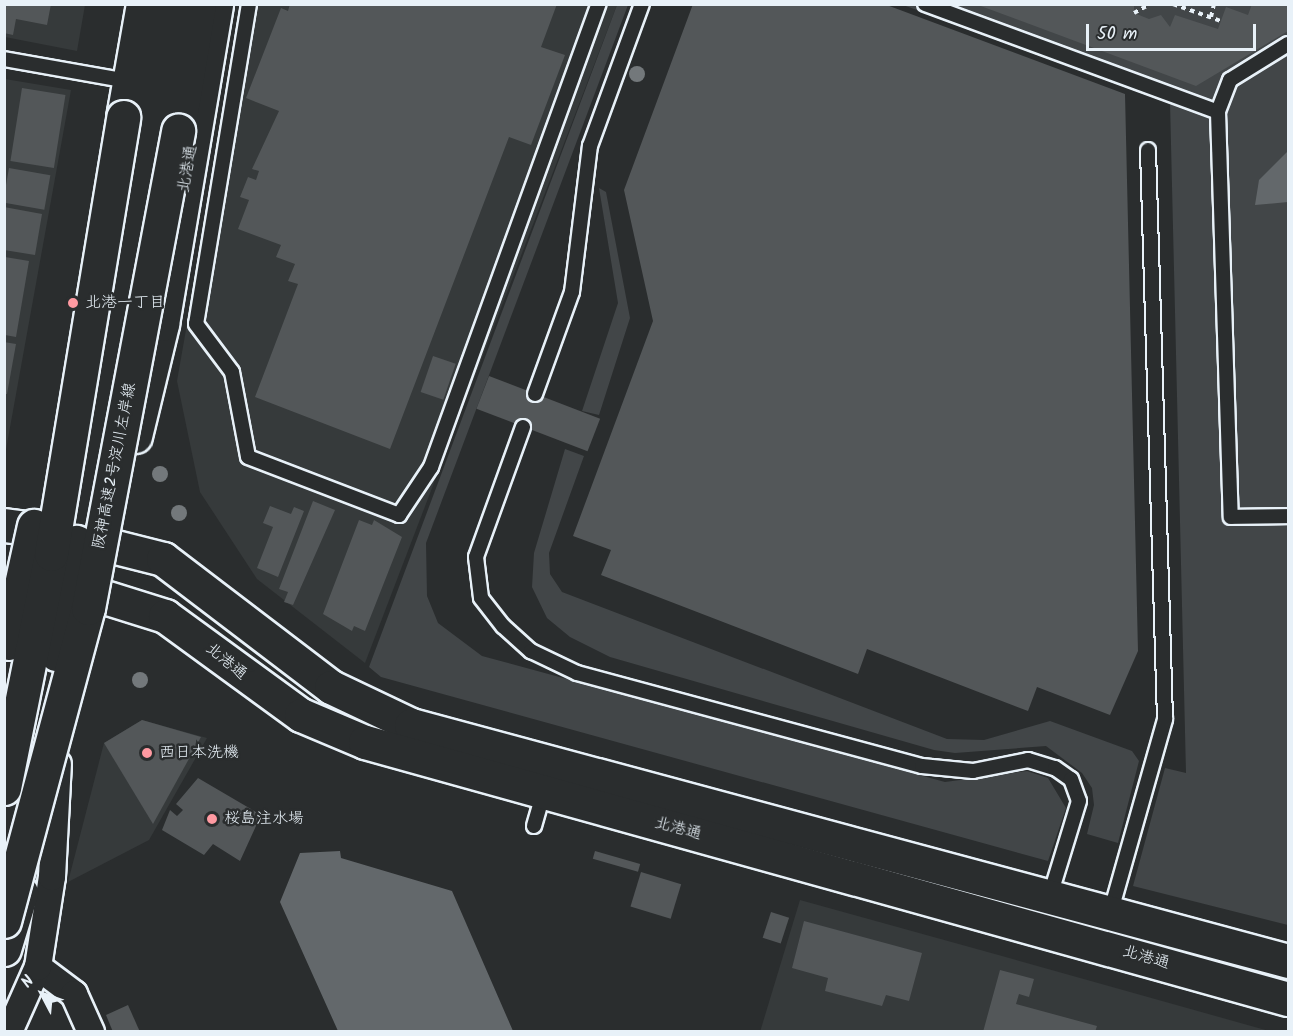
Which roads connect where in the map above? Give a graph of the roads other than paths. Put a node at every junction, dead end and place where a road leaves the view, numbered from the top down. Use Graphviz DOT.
graph roads {
  1 [pos="129,4"];
  2 [pos="143,4"];
  3 [pos="171,4"];
  4 [pos="199,4"];
  5 [pos="216,4"];
  6 [pos="249,4"];
  7 [pos="599,4"];
  8 [pos="642,4"];
  9 [pos="925,4"];
  10 [pos="1288,44"];
  11 [pos="4,59"];
  12 [pos="116,79"];
  13 [pos="1218,112"];
  14 [pos="123,117"];
  15 [pos="1148,150"];
  16 [pos="535,394"];
  17 [pos="523,427"];
  18 [pos="1288,516"];
  19 [pos="4,525"];
  20 [pos="50,531"];
  21 [pos="111,543"];
  22 [pos="4,567"];
  23 [pos="39,577"];
  24 [pos="4,586"];
  25 [pos="96,595"];
  26 [pos="27,626"];
  27 [pos="4,659"];
  28 [pos="4,723"];
  29 [pos="58,764"];
  30 [pos="4,788"];
  31 [pos="544,792"];
  32 [pos="534,826"];
  33 [pos="18,877"];
  34 [pos="1049,899"];
  35 [pos="1110,914"];
  36 [pos="4,921"];
  37 [pos="4,949"];
  38 [pos="1288,961"];
  39 [pos="38,967"];
  40 [pos="1288,999"];
  41 [pos="9,1032"];
  42 [pos="91,1032"];
  1 -- 12 [label="main road"];
  2 -- 14 [label="main road"];
  3 -- 33 [label="main road, bridge"];
  4 -- 33 [label="main road, 阪神高速2号淀川左岸線, bridge"];
  5 -- 21 [label="main road, 北港通"];
  6 -- 7 [label="lane"];
  8 -- 16 [label="lane"];
  9 -- 13 [label="lane"];
  10 -- 13 [label="lane"];
  11 -- 12 [label="lane"];
  12 -- 20 [label="main road"];
  13 -- 18 [label="lane"];
  14 -- 27 [label="main road, bridge"];
  14 -- 30 [label="main road, bridge"];
  15 -- 35 [label="lane"];
  17 -- 34 [label="lane"];
  19 -- 20 [label="main road, 北港通"];
  20 -- 21 [label="main road, 北港通"];
  20 -- 23 [label="main road"];
  21 -- 25 [label="main road, 北港通"];
  21 -- 34 [label="main road, 北港通"];
  22 -- 23 [label="main road, 北港通"];
  23 -- 25 [label="main road, 北港通"];
  23 -- 26 [label="main road"];
  24 -- 26 [label="main road"];
  25 -- 29 [label="main road"];
  25 -- 31 [label="main road, 北港通"];
  26 -- 28 [label="main road"];
  29 -- 37 [label="main road"];
  29 -- 39 [label="street"];
  31 -- 32 [label="lane"];
  31 -- 40 [label="main road, 北港通"];
  33 -- 36 [label="main road, 阪神高速2号淀川左岸線, bridge"];
  34 -- 35 [label="main road, 北港通"];
  35 -- 38 [label="main road, 北港通"];
  39 -- 41 [label="street"];
  39 -- 42 [label="street"];
}
